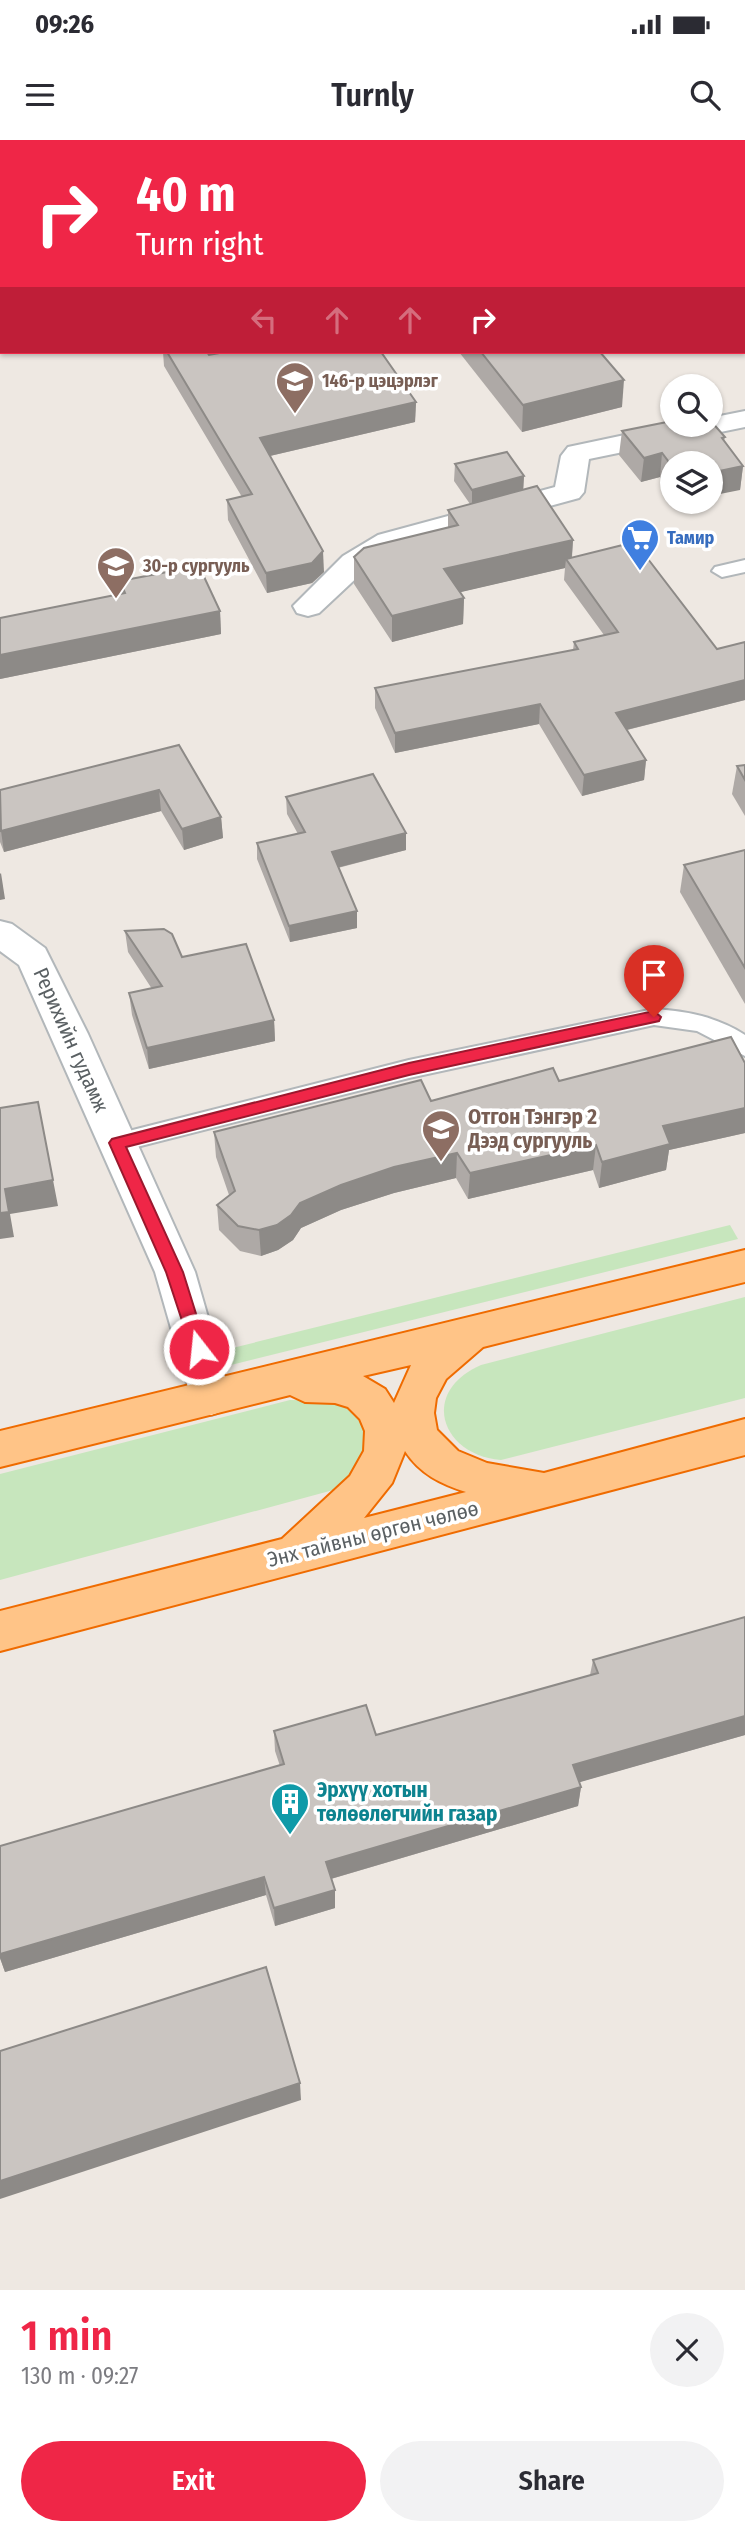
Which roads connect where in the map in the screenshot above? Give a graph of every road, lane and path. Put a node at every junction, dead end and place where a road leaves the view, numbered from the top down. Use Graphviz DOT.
graph roads {
  1 [pos="745,419"];
  2 [pos="745,566"];
  3 [pos="722,571"];
  4 [pos="308,606"];
  5 [pos="0,933"];
  6 [pos="745,1047"];
  7 [pos="117,1143"];
  8 [pos="745,1266"];
  9 [pos="474,1335"];
  10 [pos="261,1385"];
  11 [pos="211,1398"];
  12 [pos="745,1437"];
  13 [pos="0,1449"];
  14 [pos="556,1489"];
  15 [pos="297,1552"];
  16 [pos="0,1630"];
  1 -- 4 [label="street"];
  2 -- 3 [label="lane"];
  5 -- 7 [label="street, Рерихийн гудамж"];
  6 -- 7 [label="lane"];
  7 -- 11 [label="street, Рерихийн гудамж"];
  8 -- 9 [label="highway"];
  9 -- 10 [label="highway"];
  9 -- 14 [label="highway"];
  10 -- 11 [label="highway"];
  10 -- 15 [label="highway"];
  11 -- 13 [label="highway"];
  12 -- 14 [label="highway, Энх тайвны өргөн чөлөө"];
  14 -- 15 [label="highway, Энх тайвны өргөн чөлөө"];
  15 -- 16 [label="highway, Энх тайвны өргөн чөлөө"];
}
